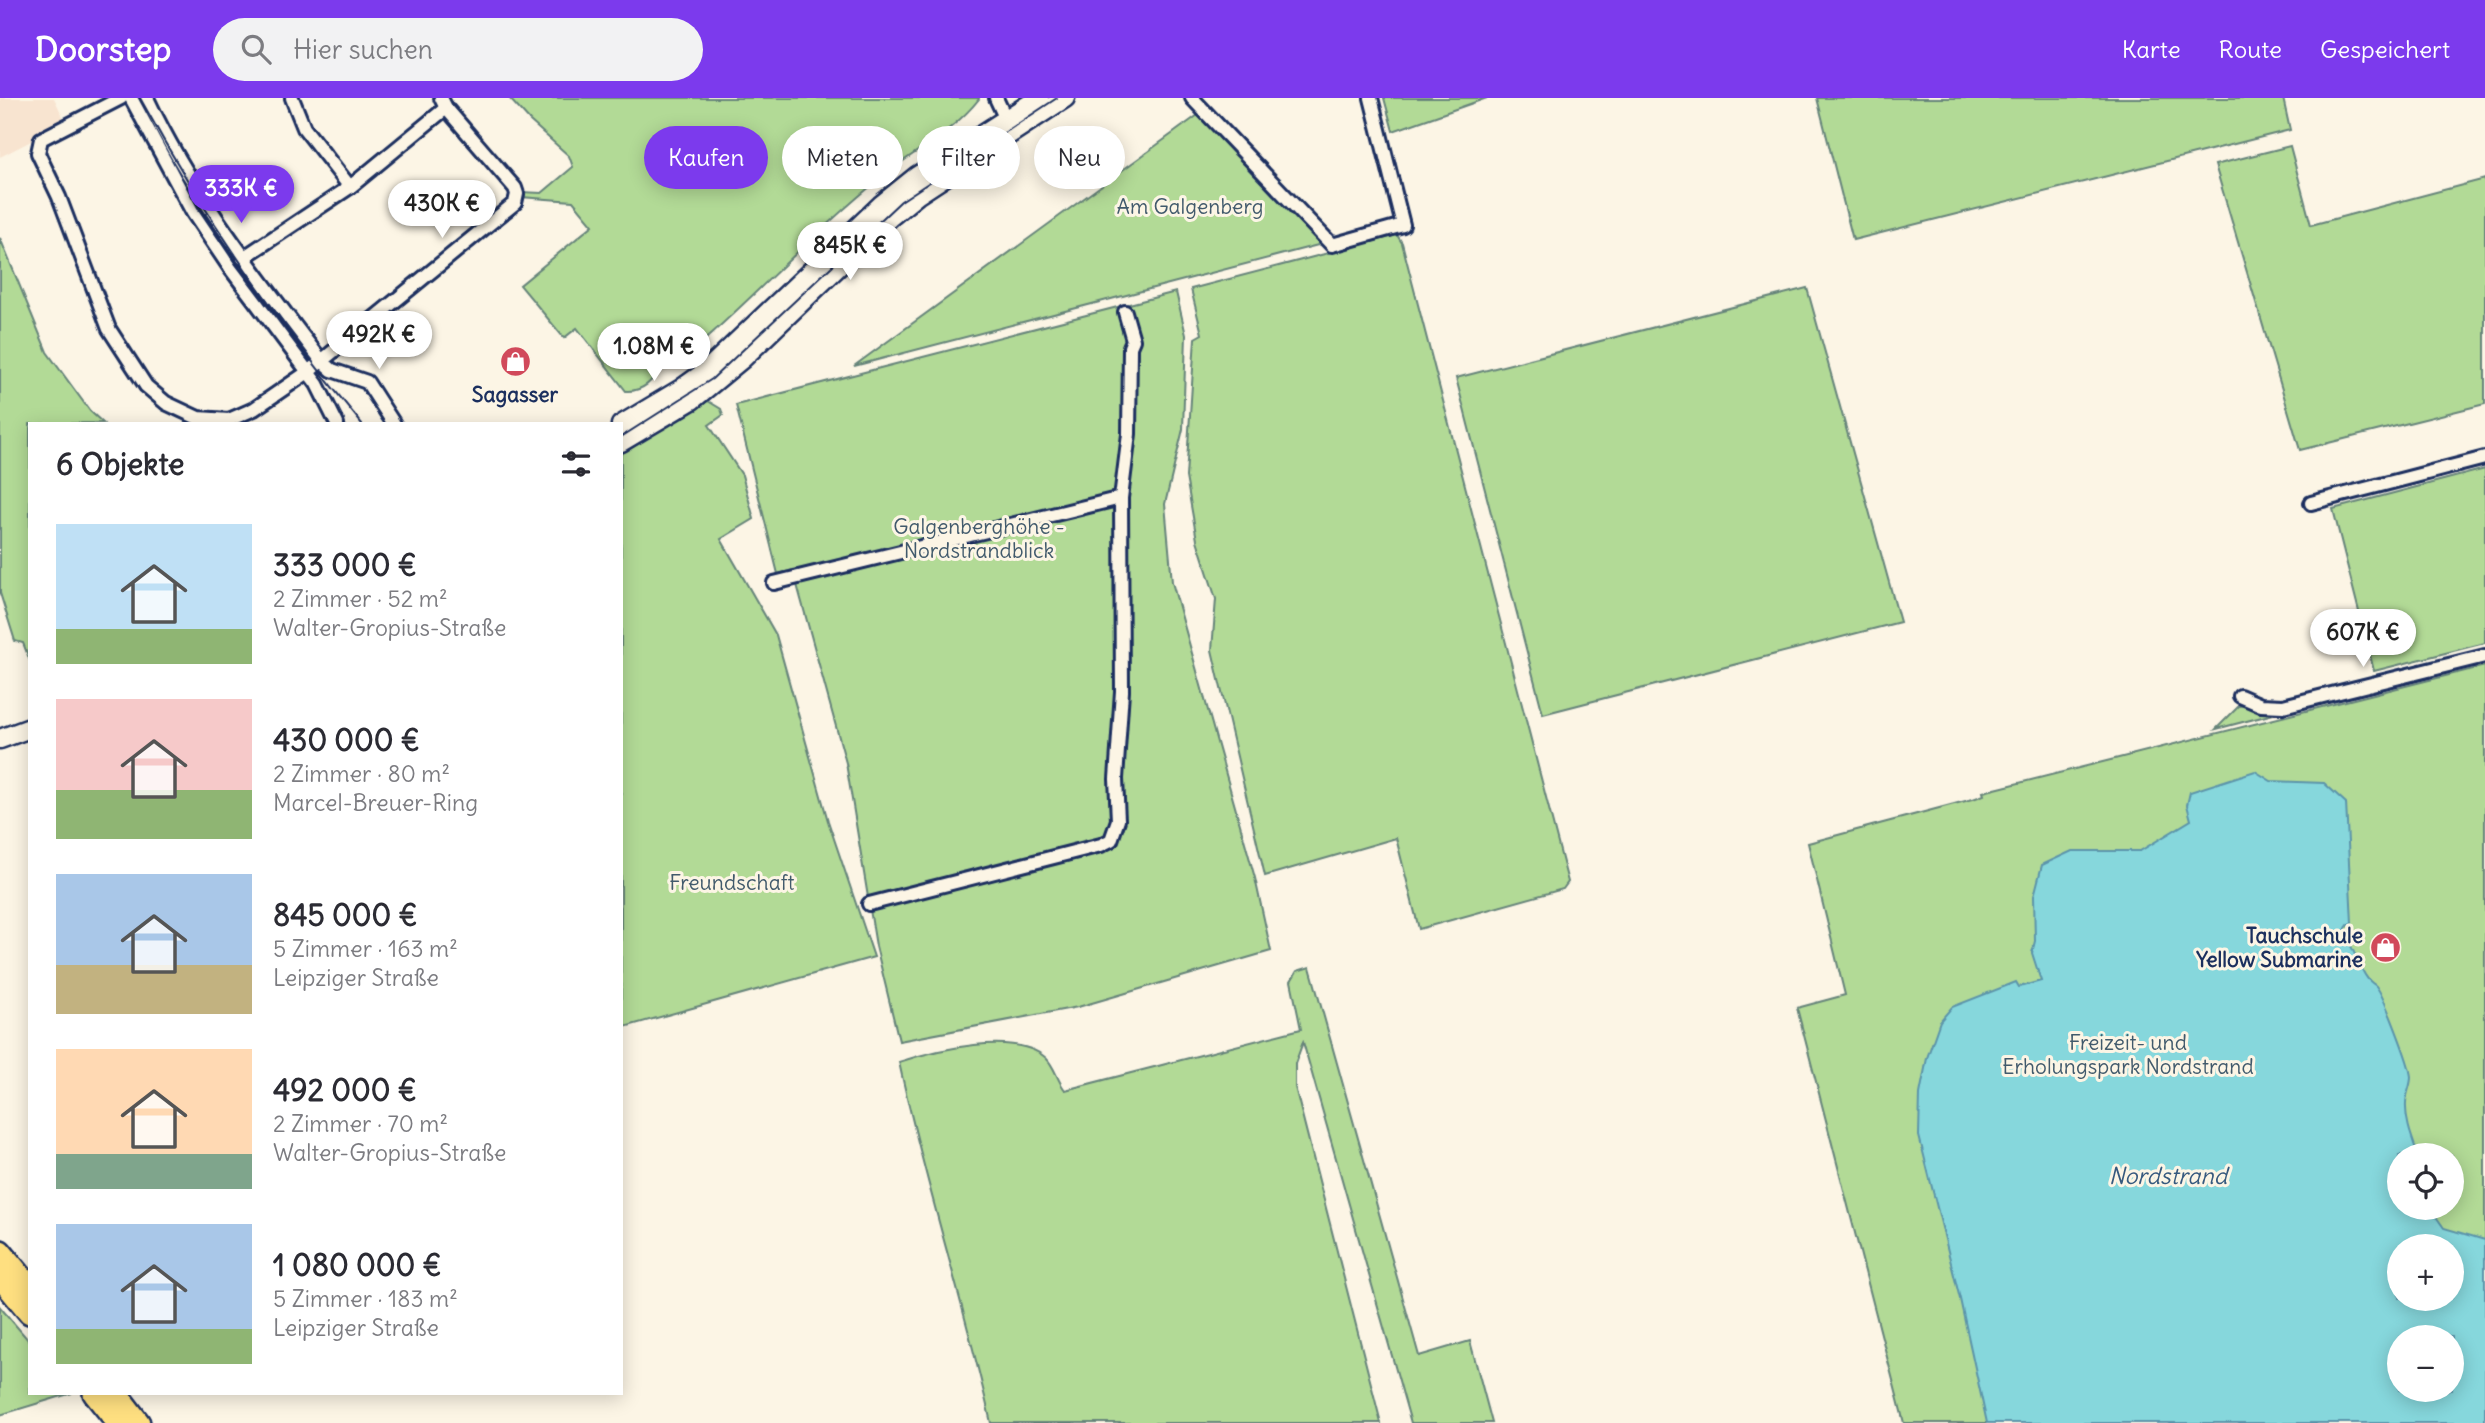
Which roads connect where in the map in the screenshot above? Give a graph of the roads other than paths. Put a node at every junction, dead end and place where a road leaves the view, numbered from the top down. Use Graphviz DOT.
graph roads {
  1 [pos="121,98"];
  2 [pos="131,98"];
  3 [pos="148,98"];
  4 [pos="292,98"];
  5 [pos="996,98"];
  6 [pos="1039,98"];
  7 [pos="1065,98"];
  8 [pos="1192,98"];
  9 [pos="1371,98"];
  10 [pos="444,103"];
  11 [pos="1009,126"];
  12 [pos="1010,126"];
  13 [pos="1011,126"];
  14 [pos="917,176"];
  15 [pos="350,187"];
  16 [pos="925,189"];
  17 [pos="243,258"];
  18 [pos="1125,312"];
  19 [pos="321,360"];
  20 [pos="308,372"];
  21 [pos="336,422"];
  22 [pos="393,422"];
  23 [pos="623,424"];
  24 [pos="623,441"];
  25 [pos="2485,458"];
  26 [pos="1121,498"];
  27 [pos="2311,502"];
  28 [pos="774,583"];
  29 [pos="2485,656"];
  30 [pos="2240,696"];
  31 [pos="28,729"];
  32 [pos="0,739"];
  33 [pos="869,904"];
  34 [pos="0,1252"];
  35 [pos="0,1276"];
  36 [pos="28,1286"];
  37 [pos="28,1310"];
  38 [pos="97,1395"];
  39 [pos="117,1395"];
  40 [pos="119,1423"];
  41 [pos="138,1423"];
  1 -- 20 [label="street"];
  2 -- 20 [label="street"];
  3 -- 17 [label="street"];
  4 -- 15 [label="street"];
  5 -- 11 [label="street"];
  6 -- 12 [label="main road"];
  7 -- 13 [label="main road"];
  8 -- 9 [label="street"];
  10 -- 15 [label="street"];
  10 -- 19 [label="street"];
  14 -- 23 [label="main road"];
  15 -- 17 [label="street"];
  16 -- 24 [label="main road"];
  17 -- 19 [label="street"];
  18 -- 26 [label="street"];
  19 -- 20 [label="street"];
  19 -- 22 [label="street"];
  20 -- 21 [label="street"];
  25 -- 27 [label="street"];
  26 -- 28 [label="street"];
  26 -- 33 [label="street"];
  29 -- 30 [label="street"];
  31 -- 32 [label="main road"];
  34 -- 36 [label="highway"];
  35 -- 37 [label="highway"];
  38 -- 40 [label="highway"];
  39 -- 41 [label="highway"];
}
